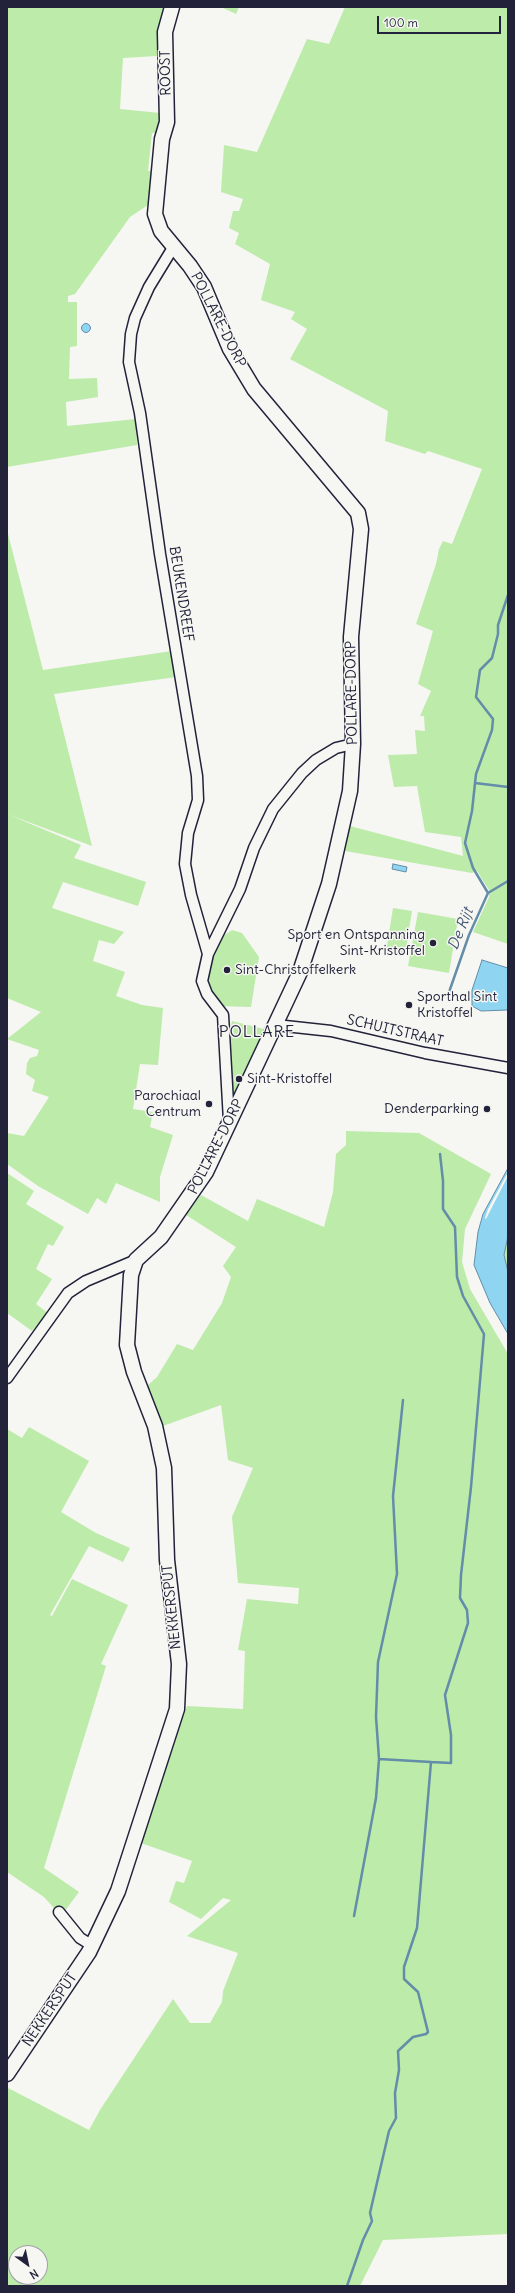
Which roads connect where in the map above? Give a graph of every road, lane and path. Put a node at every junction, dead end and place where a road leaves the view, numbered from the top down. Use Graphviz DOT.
graph roads {
  1 [pos="172,7"];
  2 [pos="162,140"];
  3 [pos="174,246"];
  4 [pos="353,744"];
  5 [pos="208,954"];
  6 [pos="276,1025"];
  7 [pos="508,1068"];
  8 [pos="229,1124"];
  9 [pos="136,1260"];
  10 [pos="7,1378"];
  11 [pos="59,1912"];
  12 [pos="93,1946"];
  13 [pos="7,2074"];
  1 -- 2 [label="street, ROOST"];
  2 -- 3 [label="street, POLLARE-DORP"];
  3 -- 4 [label="street, POLLARE-DORP"];
  3 -- 5 [label="street, BEUKENDREEF"];
  4 -- 5 [label="street"];
  4 -- 6 [label="street, POLLARE-DORP"];
  5 -- 8 [label="street"];
  6 -- 7 [label="street, SCHUITSTRAAT"];
  6 -- 8 [label="street, POLLARE-DORP"];
  8 -- 9 [label="street, POLLARE-DORP"];
  9 -- 10 [label="street"];
  9 -- 12 [label="street, NEKKERSPUT"];
  11 -- 12 [label="street"];
  12 -- 13 [label="street, NEKKERSPUT"];
}
